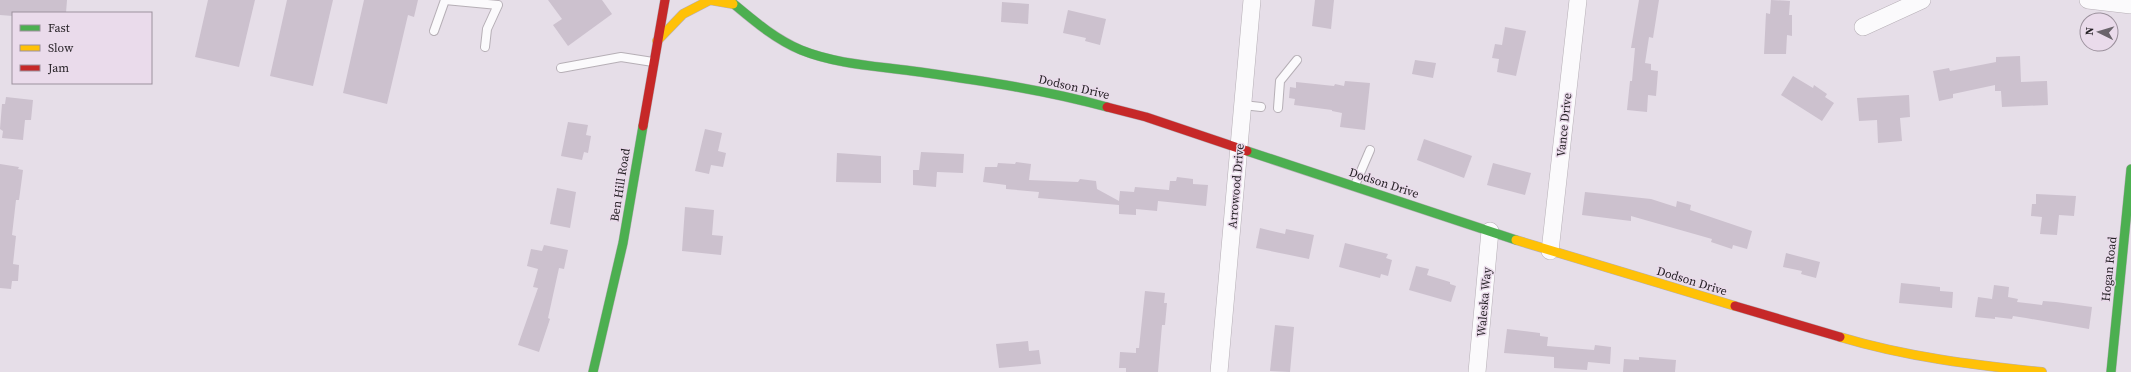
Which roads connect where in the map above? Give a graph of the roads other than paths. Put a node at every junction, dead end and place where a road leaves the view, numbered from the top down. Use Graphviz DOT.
graph roads {
  1 [pos="445,0"];
  2 [pos="665,0"];
  3 [pos="1252,0"];
  4 [pos="1578,0"];
  5 [pos="1922,0"];
  6 [pos="2088,0"];
  7 [pos="731,2"];
  8 [pos="2131,5"];
  9 [pos="1862,27"];
  10 [pos="434,31"];
  11 [pos="657,41"];
  12 [pos="485,47"];
  13 [pos="1297,60"];
  14 [pos="653,62"];
  15 [pos="561,68"];
  16 [pos="1243,105"];
  17 [pos="1261,107"];
  18 [pos="1278,108"];
  19 [pos="1239,147"];
  20 [pos="1370,150"];
  21 [pos="2131,169"];
  22 [pos="1355,186"];
  23 [pos="2130,186"];
  24 [pos="2129,215"];
  25 [pos="1490,231"];
  26 [pos="1550,251"];
  27 [pos="593,372"];
  28 [pos="1220,372"];
  29 [pos="1477,372"];
  30 [pos="2042,372"];
  31 [pos="2111,372"];
  1 -- 10 [label="lane"];
  1 -- 12 [label="lane"];
  2 -- 11 [label="street, Ben Hill Road"];
  3 -- 16 [label="street, Arrowood Drive"];
  4 -- 26 [label="street, Vance Drive"];
  5 -- 9 [label="street"];
  6 -- 8 [label="street"];
  7 -- 11 [label="street"];
  7 -- 19 [label="street, Dodson Drive"];
  11 -- 14 [label="street, Ben Hill Road"];
  13 -- 18 [label="lane"];
  14 -- 15 [label="lane"];
  14 -- 27 [label="street, Ben Hill Road"];
  16 -- 17 [label="lane"];
  16 -- 19 [label="street, Arrowood Drive"];
  19 -- 22 [label="street, Dodson Drive"];
  19 -- 28 [label="street, Arrowood Drive"];
  20 -- 22 [label="lane"];
  21 -- 23 [label="street, Hogan Road"];
  22 -- 25 [label="street, Dodson Drive"];
  23 -- 24 [label="street, Hogan Road"];
  24 -- 31 [label="street, Hogan Road"];
  25 -- 26 [label="street, Dodson Drive"];
  25 -- 29 [label="street, Waleska Way"];
  26 -- 30 [label="street, Dodson Drive"];
}
